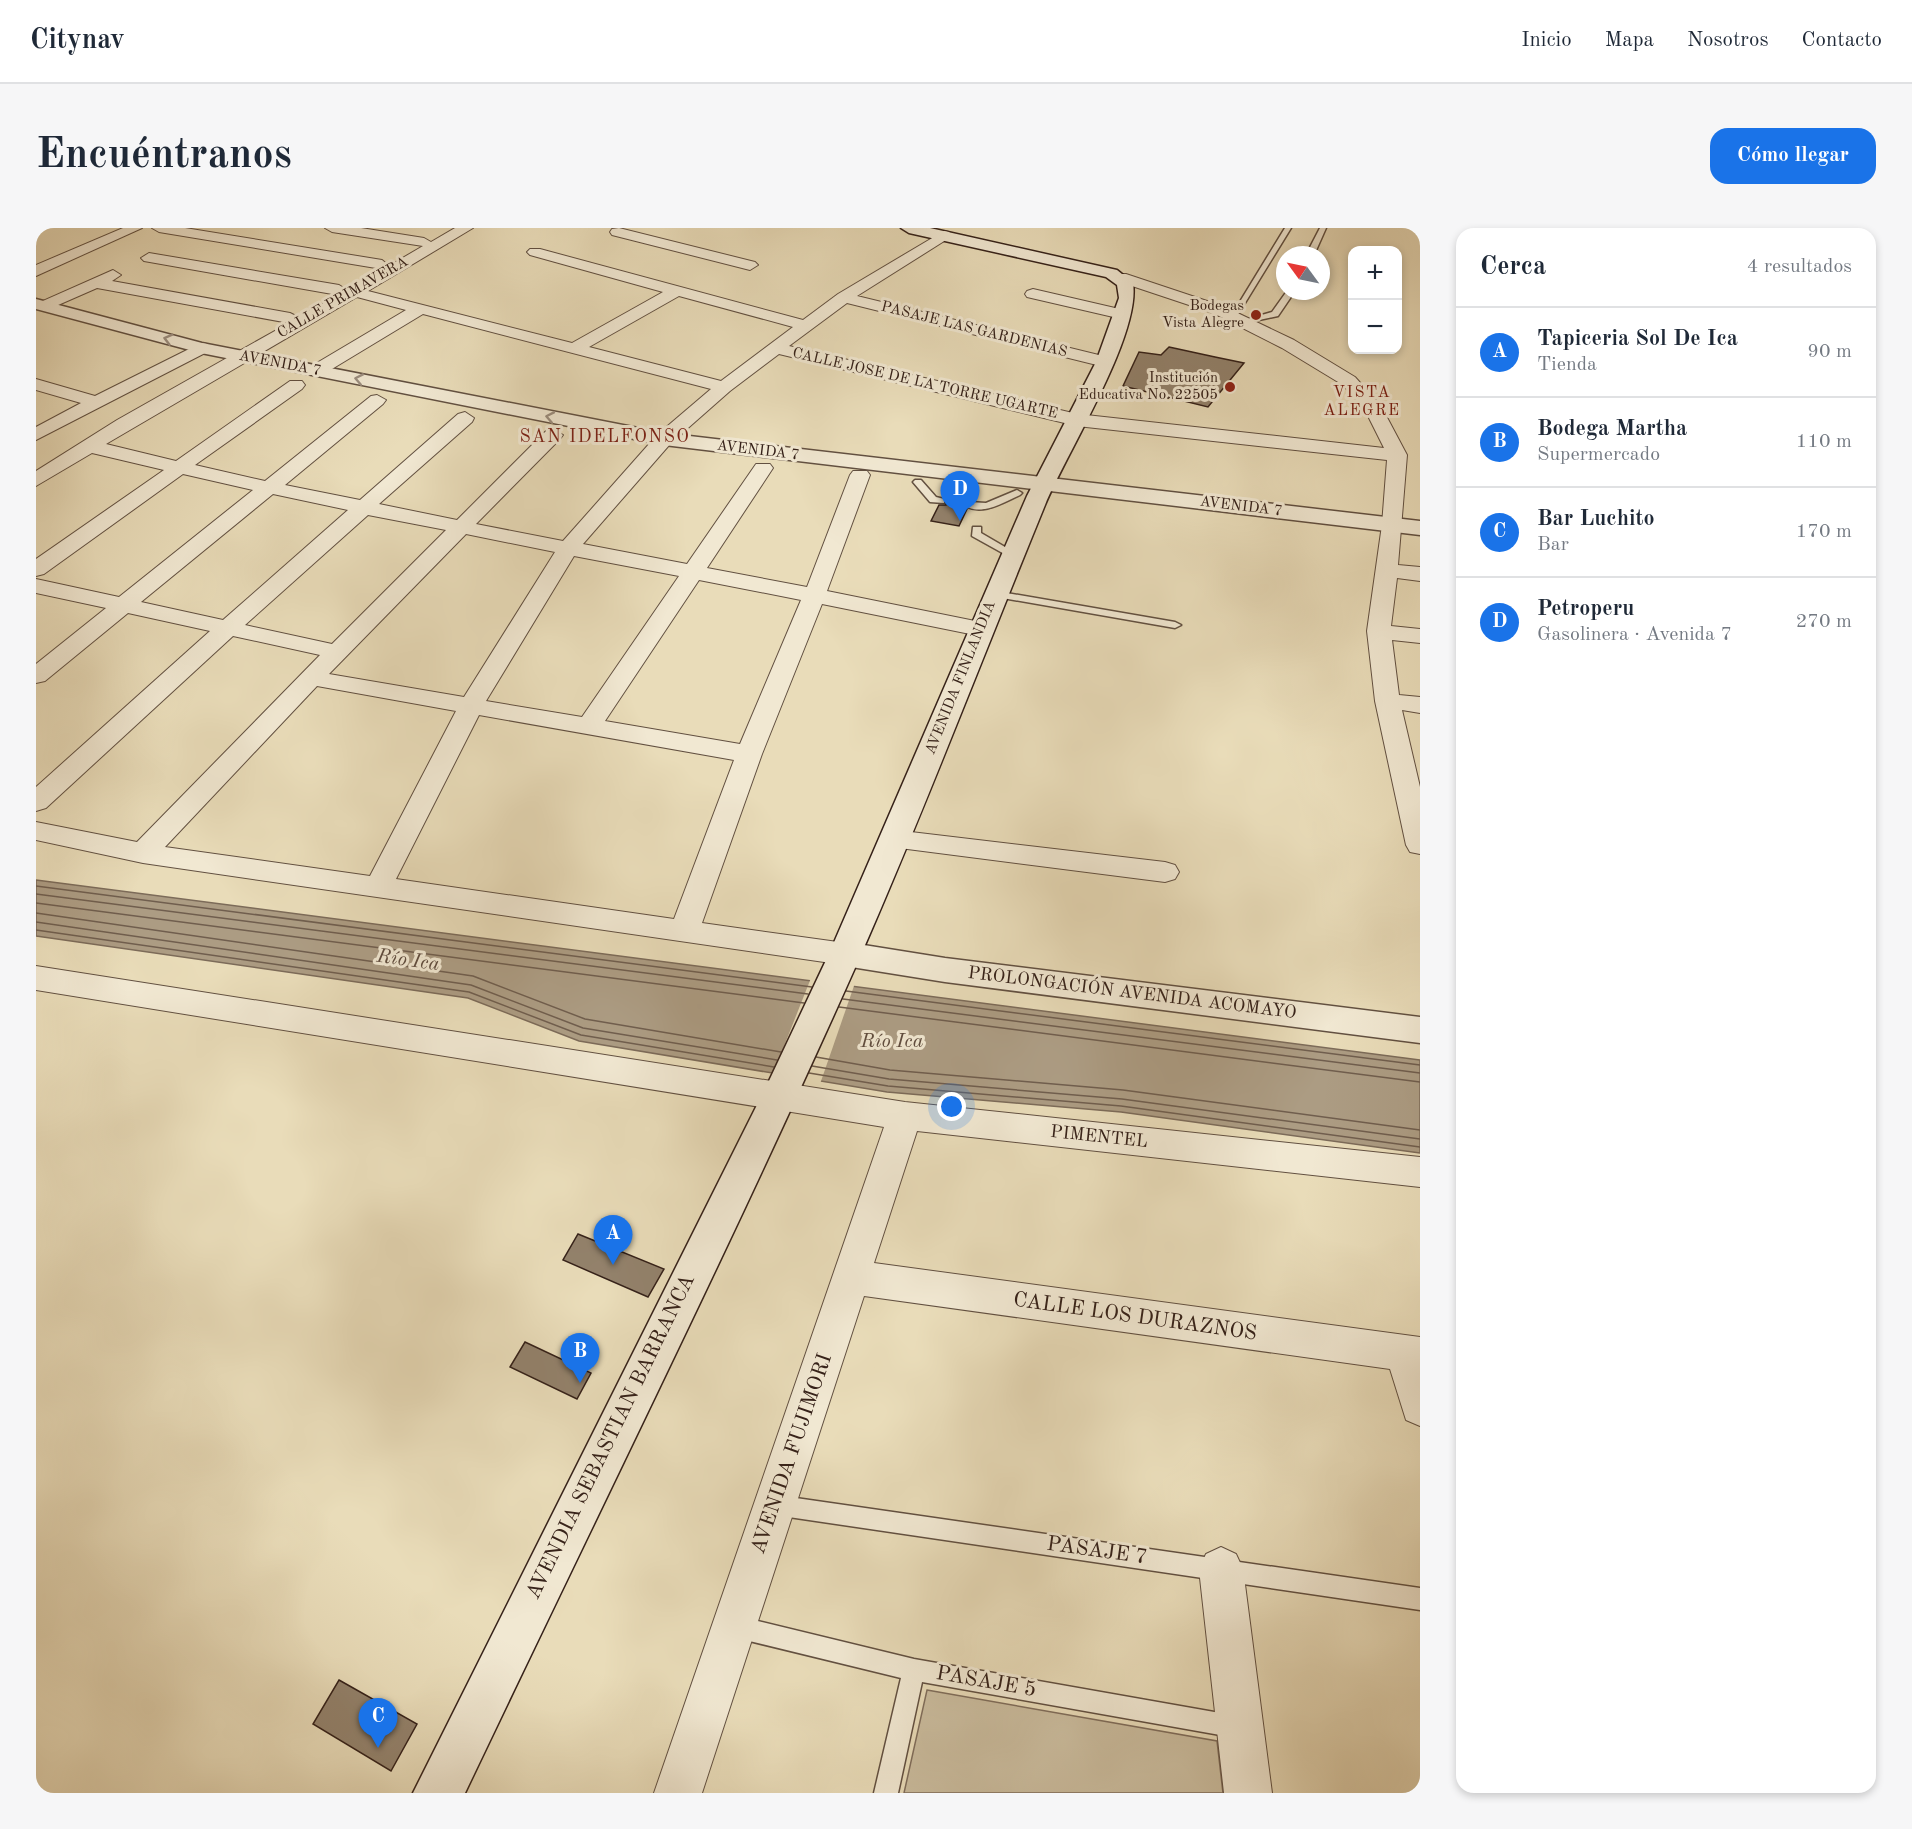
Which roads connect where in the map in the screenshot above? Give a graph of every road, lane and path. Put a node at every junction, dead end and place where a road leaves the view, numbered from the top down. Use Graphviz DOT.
graph roads {
  1 [pos="135,228"];
  2 [pos="159,228"];
  3 [pos="212,228"];
  4 [pos="332,228"];
  5 [pos="466,228"];
  6 [pos="909,228"];
  7 [pos="1288,228"];
  8 [pos="1323,228"];
  9 [pos="94,230"];
  10 [pos="616,232"];
  11 [pos="197,235"];
  12 [pos="944,235"];
  13 [pos="424,242"];
  14 [pos="1314,246"];
  15 [pos="580,250"];
  16 [pos="688,251"];
  17 [pos="535,252"];
  18 [pos="36,256"];
  19 [pos="561,260"];
  20 [pos="670,260"];
  21 [pos="138,263"];
  22 [pos="382,265"];
  23 [pos="750,265"];
  24 [pos="652,270"];
  25 [pos="36,271"];
  26 [pos="1120,278"];
  27 [pos="633,279"];
  28 [pos="96,283"];
  29 [pos="347,291"];
  30 [pos="676,291"];
  31 [pos="1033,294"];
  32 [pos="844,297"];
  33 [pos="1285,300"];
  34 [pos="420,309"];
  35 [pos="38,310"];
  36 [pos="1122,314"];
  37 [pos="290,318"];
  38 [pos="1239,319"];
  39 [pos="804,325"];
  40 [pos="201,348"];
  41 [pos="774,348"];
  42 [pos="573,350"];
  43 [pos="240,357"];
  44 [pos="181,358"];
  45 [pos="1105,362"];
  46 [pos="221,369"];
  47 [pos="316,371"];
  48 [pos="36,384"];
  49 [pos="296,384"];
  50 [pos="724,387"];
  51 [pos="377,400"];
  52 [pos="97,402"];
  53 [pos="465,417"];
  54 [pos="1077,420"];
  55 [pos="36,434"];
  56 [pos="553,435"];
  57 [pos="89,446"];
  58 [pos="657,447"];
  59 [pos="1396,460"];
  60 [pos="1420,467"];
  61 [pos="179,468"];
  62 [pos="763,468"];
  63 [pos="860,475"];
  64 [pos="36,480"];
  65 [pos="918,482"];
  66 [pos="266,488"];
  67 [pos="1033,490"];
  68 [pos="941,501"];
  69 [pos="969,505"];
  70 [pos="987,506"];
  71 [pos="365,507"];
  72 [pos="462,526"];
  73 [pos="1420,528"];
  74 [pos="1392,531"];
  75 [pos="1420,539"];
  76 [pos="569,547"];
  77 [pos="1012,554"];
  78 [pos="36,569"];
  79 [pos="1387,570"];
  80 [pos="693,571"];
  81 [pos="1420,574"];
  82 [pos="36,586"];
  83 [pos="815,594"];
  84 [pos="995,594"];
  85 [pos="123,605"];
  86 [pos="1175,625"];
  87 [pos="228,628"];
  88 [pos="980,629"];
  89 [pos="1379,631"];
  90 [pos="1420,636"];
  91 [pos="337,652"];
  92 [pos="36,676"];
  93 [pos="311,678"];
  94 [pos="1387,701"];
  95 [pos="471,705"];
  96 [pos="1420,705"];
  97 [pos="589,726"];
  98 [pos="749,754"];
  99 [pos="1412,788"];
  100 [pos="36,802"];
  101 [pos="36,831"];
  102 [pos="894,839"];
  103 [pos="1420,845"];
  104 [pos="143,853"];
  105 [pos="1165,872"];
  106 [pos="378,887"];
  107 [pos="685,929"];
  108 [pos="840,963"];
  109 [pos="36,978"];
  110 [pos="1420,1030"];
  111 [pos="782,1088"];
  112 [pos="905,1116"];
  113 [pos="1420,1172"];
  114 [pos="851,1277"];
  115 [pos="1413,1354"];
  116 [pos="1420,1406"];
  117 [pos="775,1505"];
  118 [pos="1221,1569"];
  119 [pos="1420,1599"];
  120 [pos="734,1626"];
  121 [pos="914,1670"];
  122 [pos="1240,1728"];
  123 [pos="438,1793"];
  124 [pos="678,1793"];
  125 [pos="886,1793"];
  126 [pos="1248,1793"];
  1 -- 25 [label="street"];
  2 -- 11 [label="street"];
  3 -- 11 [label="street"];
  4 -- 13 [label="street"];
  5 -- 29 [label="street, CALLE PRIMAVERA"];
  6 -- 12 [label="street"];
  7 -- 38 [label="lane"];
  8 -- 14 [label="lane"];
  9 -- 18 [label="street"];
  10 -- 16 [label="street"];
  11 -- 21 [label="street"];
  11 -- 22 [label="street"];
  12 -- 26 [label="street"];
  12 -- 32 [label="street"];
  15 -- 19 [label="street"];
  16 -- 20 [label="street"];
  16 -- 23 [label="street"];
  17 -- 19 [label="street"];
  19 -- 27 [label="street"];
  21 -- 28 [label="street"];
  21 -- 29 [label="street"];
  24 -- 27 [label="street"];
  26 -- 36 [label="street, AVENIDA FINLANDIA"];
  26 -- 38 [label="street"];
  27 -- 30 [label="street"];
  28 -- 35 [label="street"];
  28 -- 37 [label="street"];
  29 -- 34 [label="street"];
  29 -- 43 [label="street, CALLE PRIMAVERA"];
  30 -- 39 [label="street"];
  30 -- 42 [label="street"];
  31 -- 36 [label="street"];
  32 -- 39 [label="street"];
  32 -- 45 [label="street, PASAJE LAS GARDENIAS"];
  33 -- 38 [label="lane"];
  34 -- 42 [label="street"];
  34 -- 47 [label="street"];
  40 -- 35 [label="street, AVENIDA 7, one-way"];
  35 -- 44 [label="street, AVENIDA 7"];
  36 -- 45 [label="street, AVENIDA FINLANDIA"];
  38 -- 59 [label="street"];
  39 -- 41 [label="street"];
  40 -- 43 [label="street, AVENIDA 7"];
  40 -- 44 [label="street"];
  41 -- 50 [label="street"];
  41 -- 54 [label="street, CALLE JOSE DE LA TORRE UGARTE"];
  42 -- 50 [label="street"];
  43 -- 46 [label="street, CALLE PRIMAVERA"];
  43 -- 47 [label="street, AVENIDA 7"];
  44 -- 46 [label="street, AVENIDA 7"];
  44 -- 52 [label="street"];
  45 -- 54 [label="street, AVENIDA FINLANDIA"];
  46 -- 49 [label="street, AVENIDA 7"];
  46 -- 57 [label="street, CALLE PRIMAVERA"];
  58 -- 47 [label="street, AVENIDA 7, one-way"];
  48 -- 52 [label="street"];
  49 -- 51 [label="street, AVENIDA 7"];
  49 -- 61 [label="street"];
  50 -- 58 [label="street"];
  51 -- 53 [label="street, AVENIDA 7"];
  51 -- 66 [label="street"];
  52 -- 55 [label="street"];
  53 -- 56 [label="street, AVENIDA 7"];
  53 -- 71 [label="street"];
  54 -- 59 [label="street, CALLE JOSE DE LA TORRE UGARTE"];
  54 -- 67 [label="street, AVENIDA FINLANDIA"];
  56 -- 58 [label="street, AVENIDA 7"];
  56 -- 72 [label="street"];
  57 -- 61 [label="street"];
  57 -- 64 [label="street, CALLE PRIMAVERA"];
  58 -- 62 [label="street, AVENIDA 7"];
  58 -- 67 [label="street, AVENIDA 7"];
  58 -- 76 [label="street"];
  59 -- 60 [label="street, CALLE JOSE DE LA TORRE UGARTE"];
  59 -- 74 [label="street"];
  61 -- 66 [label="street"];
  61 -- 78 [label="street"];
  62 -- 63 [label="street, AVENIDA 7"];
  62 -- 80 [label="street"];
  63 -- 65 [label="street, AVENIDA 7"];
  63 -- 83 [label="street"];
  65 -- 67 [label="street, AVENIDA 7"];
  65 -- 68 [label="lane"];
  66 -- 71 [label="street"];
  66 -- 85 [label="street"];
  67 -- 70 [label="lane"];
  67 -- 74 [label="street, AVENIDA 7"];
  67 -- 77 [label="street, AVENIDA FINLANDIA"];
  69 -- 70 [label="lane"];
  70 -- 77 [label="lane"];
  71 -- 72 [label="street"];
  71 -- 87 [label="street"];
  72 -- 76 [label="street"];
  72 -- 91 [label="street"];
  73 -- 74 [label="street, AVENIDA 7"];
  74 -- 75 [label="street, AVENIDA 7"];
  74 -- 79 [label="street"];
  76 -- 80 [label="street"];
  76 -- 95 [label="street"];
  77 -- 84 [label="street, AVENIDA FINLANDIA"];
  79 -- 81 [label="street"];
  79 -- 89 [label="street"];
  80 -- 83 [label="street"];
  80 -- 97 [label="street"];
  82 -- 85 [label="street"];
  83 -- 88 [label="street"];
  83 -- 98 [label="street"];
  84 -- 86 [label="lane"];
  84 -- 88 [label="street, AVENIDA FINLANDIA"];
  85 -- 87 [label="street"];
  85 -- 92 [label="street"];
  87 -- 91 [label="street"];
  87 -- 100 [label="street"];
  88 -- 102 [label="street, AVENIDA FINLANDIA"];
  89 -- 90 [label="street"];
  89 -- 94 [label="street"];
  91 -- 93 [label="street"];
  93 -- 95 [label="street"];
  93 -- 104 [label="street"];
  94 -- 96 [label="street"];
  94 -- 99 [label="street"];
  95 -- 97 [label="street"];
  95 -- 106 [label="street"];
  97 -- 98 [label="street"];
  98 -- 107 [label="street"];
  99 -- 103 [label="street"];
  101 -- 104 [label="street"];
  102 -- 105 [label="street"];
  102 -- 108 [label="street, AVENIDA FINLANDIA"];
  104 -- 106 [label="street"];
  106 -- 107 [label="street"];
  107 -- 108 [label="street"];
  108 -- 110 [label="street, PROLONGACIÓN AVENIDA ACOMAYO"];
  108 -- 111 [label="street, AVENIDA FINLANDIA"];
  109 -- 111 [label="street, PIMENTEL"];
  111 -- 112 [label="street, PIMENTEL"];
  111 -- 123 [label="street, AVENDIA SEBASTIAN BARRANCA"];
  112 -- 113 [label="street, PIMENTEL"];
  112 -- 114 [label="street, AVENIDA FUJIMORI"];
  114 -- 115 [label="street, CALLE LOS DURAZNOS"];
  114 -- 117 [label="street, AVENIDA FUJIMORI"];
  115 -- 116 [label="street"];
  117 -- 118 [label="lane, PASAJE 7"];
  117 -- 120 [label="street, AVENIDA FUJIMORI"];
  118 -- 119 [label="lane, PASAJE 7"];
  118 -- 122 [label="street"];
  120 -- 121 [label="lane, PASAJE 5"];
  120 -- 124 [label="street, AVENIDA FUJIMORI"];
  121 -- 122 [label="lane, PASAJE 5"];
  121 -- 125 [label="lane"];
  122 -- 126 [label="street"];
}
